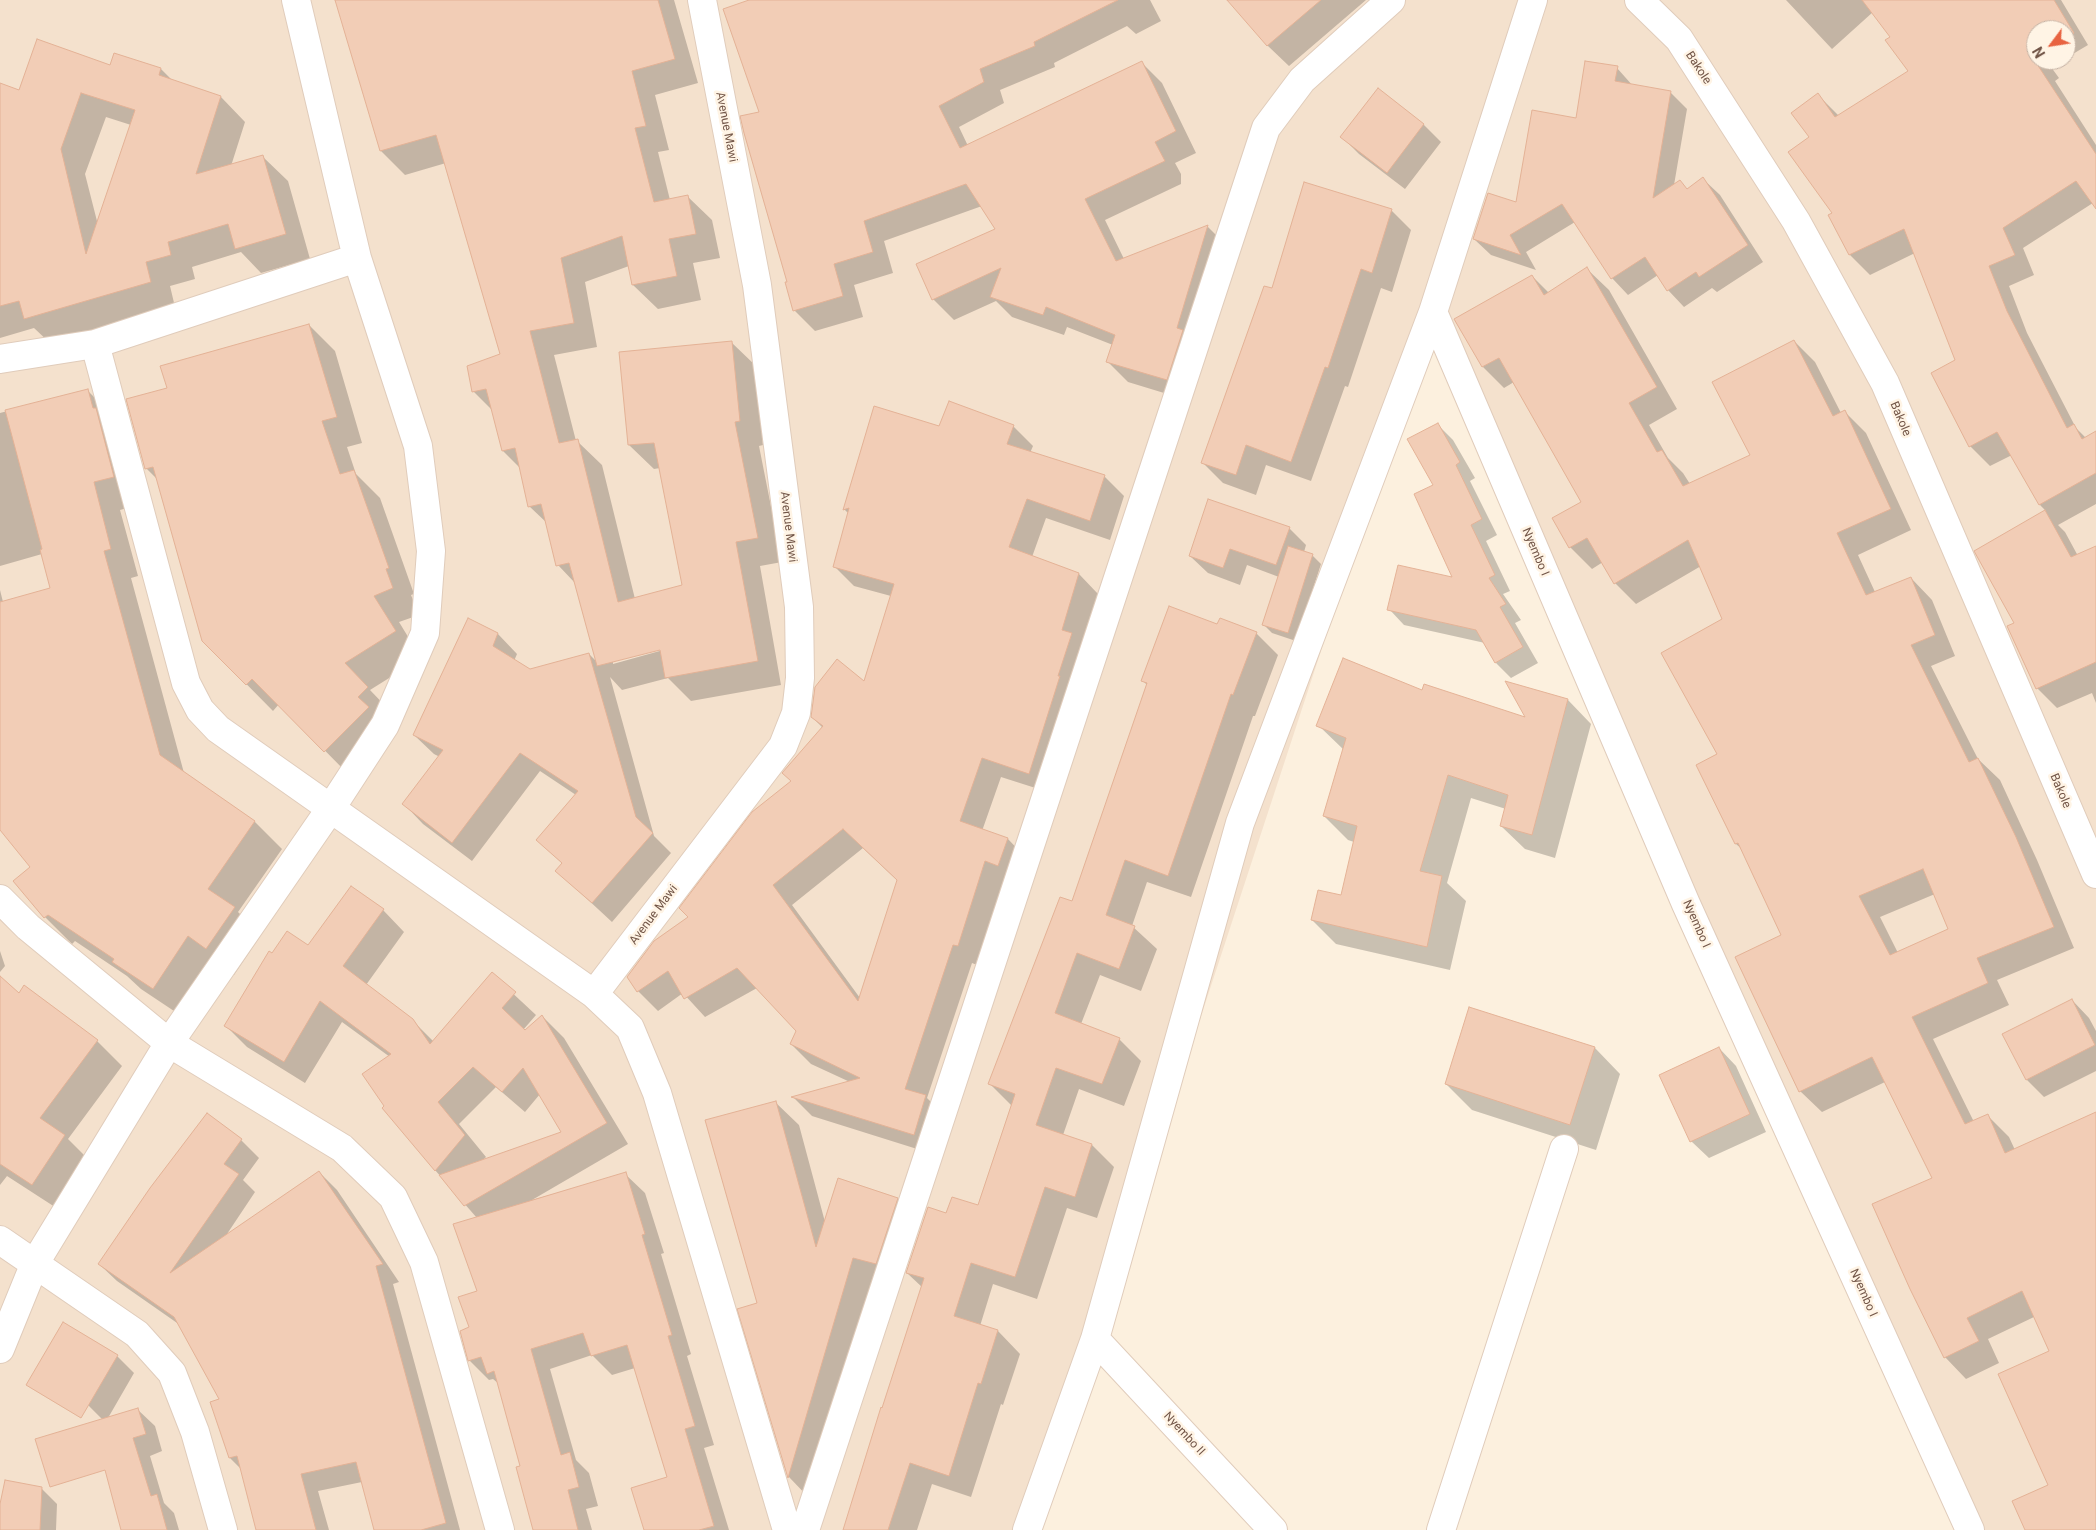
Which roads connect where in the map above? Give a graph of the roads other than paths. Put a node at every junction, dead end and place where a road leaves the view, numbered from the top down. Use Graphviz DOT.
graph roads {
  1 [pos="296,0"];
  2 [pos="702,0"];
  3 [pos="1391,0"];
  4 [pos="1533,0"];
  5 [pos="1639,0"];
  6 [pos="357,258"];
  7 [pos="1433,312"];
  8 [pos="95,344"];
  9 [pos="0,359"];
  10 [pos="331,808"];
  11 [pos="2096,874"];
  12 [pos="0,899"];
  13 [pos="594,994"];
  14 [pos="169,1043"];
  15 [pos="1564,1149"];
  16 [pos="0,1240"];
  17 [pos="35,1263"];
  18 [pos="1095,1338"];
  19 [pos="0,1349"];
  20 [pos="223,1530"];
  21 [pos="500,1530"];
  22 [pos="787,1530"];
  23 [pos="805,1530"];
  24 [pos="1027,1530"];
  25 [pos="1273,1530"];
  26 [pos="1441,1530"];
  27 [pos="1970,1530"];
  1 -- 6 [label="street"];
  2 -- 13 [label="street, Avenue Mawi"];
  3 -- 23 [label="street"];
  4 -- 7 [label="street"];
  5 -- 11 [label="street, Bakole"];
  6 -- 8 [label="street"];
  6 -- 10 [label="street"];
  7 -- 18 [label="street"];
  7 -- 27 [label="street, Nyembo I"];
  8 -- 9 [label="street"];
  8 -- 10 [label="street"];
  10 -- 13 [label="street"];
  10 -- 14 [label="street"];
  12 -- 14 [label="street"];
  13 -- 22 [label="street"];
  14 -- 17 [label="street"];
  14 -- 21 [label="street"];
  15 -- 26 [label="street"];
  16 -- 17 [label="street"];
  17 -- 19 [label="street"];
  17 -- 20 [label="street"];
  18 -- 24 [label="street"];
  18 -- 25 [label="street, Nyembo II"];
}
